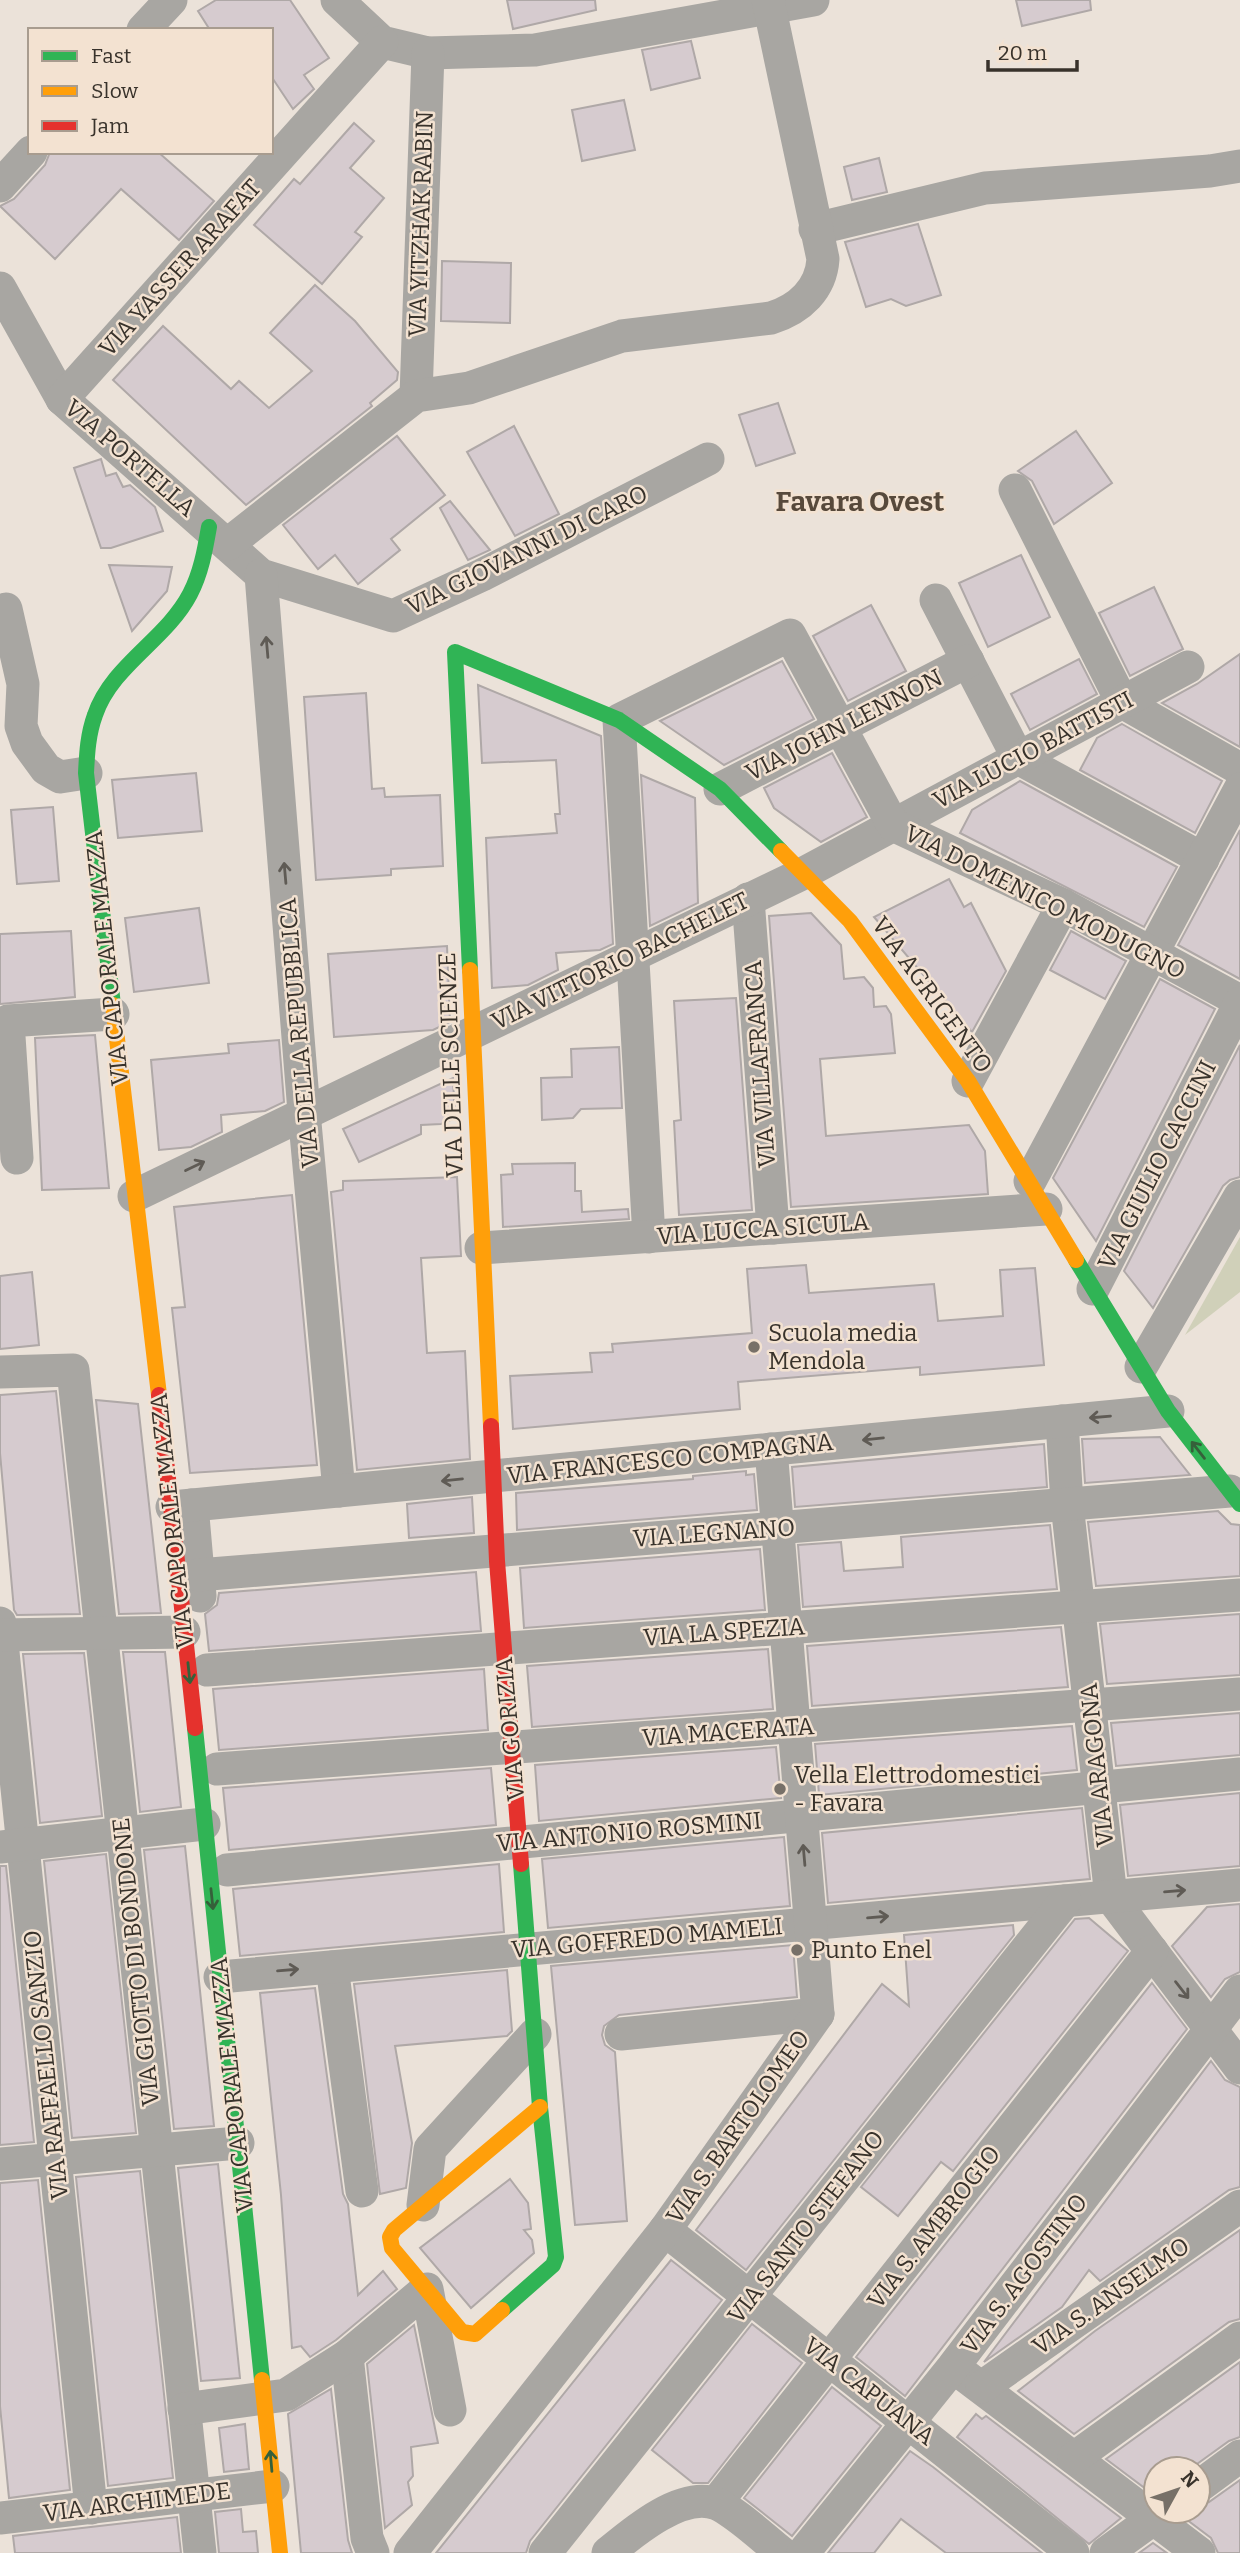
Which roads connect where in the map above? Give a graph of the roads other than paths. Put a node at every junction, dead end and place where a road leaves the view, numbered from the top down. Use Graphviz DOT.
graph roads {
  1 [pos="171,0"];
  2 [pos="337,0"];
  3 [pos="813,0"];
  4 [pos="769,3"];
  5 [pos="145,28"];
  6 [pos="382,42"];
  7 [pos="428,53"];
  8 [pos="29,154"];
  9 [pos="1240,166"];
  10 [pos="0,186"];
  11 [pos="815,229"];
  12 [pos="0,288"];
  13 [pos="416,396"];
  14 [pos="62,400"];
  15 [pos="708,459"];
  16 [pos="1015,491"];
  17 [pos="219,535"];
  18 [pos="261,575"];
  19 [pos="936,600"];
  20 [pos="5,609"];
  21 [pos="455,652"];
  22 [pos="968,661"];
  23 [pos="1188,667"];
  24 [pos="1122,702"];
  25 [pos="619,720"];
  26 [pos="840,727"];
  27 [pos="1018,758"];
  28 [pos="1240,769"];
  29 [pos="86,774"];
  30 [pos="720,789"];
  31 [pos="1240,789"];
  32 [pos="893,825"];
  33 [pos="1202,859"];
  34 [pos="804,873"];
  35 [pos="748,900"];
  36 [pos="1063,905"];
  37 [pos="1151,954"];
  38 [pos="631,956"];
  39 [pos="1240,1002"];
  40 [pos="113,1014"];
  41 [pos="473,1031"];
  42 [pos="968,1081"];
  43 [pos="304,1112"];
  44 [pos="17,1158"];
  45 [pos="1038,1195"];
  46 [pos="134,1196"];
  47 [pos="1240,1196"];
  48 [pos="773,1228"];
  49 [pos="649,1237"];
  50 [pos="481,1248"];
  51 [pos="1093,1289"];
  52 [pos="1141,1367"];
  53 [pos="0,1372"];
  54 [pos="1168,1411"];
  55 [pos="1062,1421"];
  56 [pos="771,1449"];
  57 [pos="492,1476"];
  58 [pos="340,1491"];
  59 [pos="1235,1497"];
  60 [pos="1067,1504"];
  61 [pos="182,1506"];
  62 [pos="777,1528"];
  63 [pos="496,1549"];
  64 [pos="198,1575"];
  65 [pos="1240,1595"];
  66 [pos="1080,1607"];
  67 [pos="786,1628"];
  68 [pos="0,1631"];
  69 [pos="184,1632"];
  70 [pos="101,1633"];
  71 [pos="504,1648"];
  72 [pos="207,1670"];
  73 [pos="1240,1694"];
  74 [pos="1090,1705"];
  75 [pos="794,1728"];
  76 [pos="512,1748"];
  77 [pos="217,1769"];
  78 [pos="1240,1774"];
  79 [pos="1100,1787"];
  80 [pos="801,1816"];
  81 [pos="205,1824"];
  82 [pos="122,1833"];
  83 [pos="520,1842"];
  84 [pos="12,1846"];
  85 [pos="227,1870"];
  86 [pos="1240,1885"];
  87 [pos="1111,1897"];
  88 [pos="1065,1900"];
  89 [pos="810,1923"];
  90 [pos="528,1949"];
  91 [pos="1152,1951"];
  92 [pos="331,1966"];
  93 [pos="229,1976"];
  94 [pos="1240,1990"];
  95 [pos="818,2014"];
  96 [pos="1210,2027"];
  97 [pos="535,2034"];
  98 [pos="621,2034"];
  99 [pos="1240,2068"];
  100 [pos="540,2107"];
  101 [pos="238,2143"];
  102 [pos="156,2149"];
  103 [pos="56,2158"];
  104 [pos="0,2164"];
  105 [pos="362,2191"];
  106 [pos="423,2205"];
  107 [pos="1240,2206"];
  108 [pos="664,2230"];
  109 [pos="427,2289"];
  110 [pos="750,2297"];
  111 [pos="1240,2338"];
  112 [pos="347,2356"];
  113 [pos="828,2360"];
  114 [pos="953,2367"];
  115 [pos="982,2387"];
  116 [pos="265,2399"];
  117 [pos="184,2409"];
  118 [pos="450,2410"];
  119 [pos="909,2421"];
  120 [pos="1240,2456"];
  121 [pos="1074,2458"];
  122 [pos="1212,2477"];
  123 [pos="273,2486"];
  124 [pos="194,2495"];
  125 [pos="716,2503"];
  126 [pos="1142,2504"];
  127 [pos="91,2508"];
  128 [pos="0,2518"];
  129 [pos="1145,2525"];
  130 [pos="1170,2525"];
  131 [pos="200,2553"];
  132 [pos="280,2553"];
  133 [pos="373,2553"];
  134 [pos="410,2553"];
  135 [pos="545,2553"];
  136 [pos="608,2553"];
  137 [pos="782,2553"];
  138 [pos="803,2553"];
  139 [pos="1073,2553"];
  140 [pos="1106,2553"];
  141 [pos="1199,2553"];
  1 -- 5 [label="street"];
  2 -- 6 [label="street"];
  3 -- 4 [label="street"];
  4 -- 7 [label="street"];
  4 -- 11 [label="street"];
  6 -- 7 [label="street"];
  6 -- 14 [label="street, VIA YASSER ARAFAT"];
  7 -- 13 [label="street, VIA YITZHAK RABIN"];
  8 -- 10 [label="street"];
  9 -- 11 [label="street"];
  11 -- 13 [label="street"];
  12 -- 14 [label="street, VIA PORTELLA"];
  13 -- 17 [label="street"];
  14 -- 17 [label="street, VIA PORTELLA"];
  15 -- 18 [label="street, VIA GIOVANNI DI CARO"];
  16 -- 24 [label="street"];
  17 -- 18 [label="street, VIA PORTELLA"];
  17 -- 29 [label="street, VIA CAPORALE MAZZA"];
  43 -- 18 [label="street, VIA DELLA REPUBBLICA, one-way"];
  19 -- 22 [label="street"];
  20 -- 29 [label="street"];
  21 -- 25 [label="street, VIA AGRIGENTO"];
  21 -- 41 [label="street, VIA DELLE SCIENZE"];
  22 -- 26 [label="street, VIA JOHN LENNON"];
  22 -- 27 [label="street"];
  23 -- 24 [label="street, VIA LUCIO BATTISTI"];
  24 -- 27 [label="street, VIA LUCIO BATTISTI"];
  24 -- 28 [label="street"];
  25 -- 26 [label="street, VIA DOMENICO MODUGNO"];
  25 -- 30 [label="street, VIA AGRIGENTO"];
  25 -- 38 [label="street"];
  26 -- 30 [label="street, VIA JOHN LENNON"];
  26 -- 32 [label="street, VIA DOMENICO MODUGNO"];
  27 -- 32 [label="street, VIA LUCIO BATTISTI"];
  27 -- 33 [label="street"];
  29 -- 40 [label="street, VIA CAPORALE MAZZA"];
  30 -- 34 [label="street, VIA AGRIGENTO"];
  31 -- 33 [label="street"];
  32 -- 34 [label="street, VIA LUCIO BATTISTI"];
  32 -- 36 [label="street, VIA DOMENICO MODUGNO"];
  33 -- 37 [label="street"];
  34 -- 35 [label="street, VIA VITTORIO BACHELET"];
  34 -- 42 [label="street, VIA AGRIGENTO"];
  35 -- 38 [label="street, VIA VITTORIO BACHELET"];
  35 -- 48 [label="street, VIA VILLAFRANCA"];
  36 -- 37 [label="street, VIA DOMENICO MODUGNO"];
  36 -- 42 [label="street"];
  37 -- 39 [label="street, VIA DOMENICO MODUGNO"];
  37 -- 45 [label="street"];
  38 -- 41 [label="street, VIA VITTORIO BACHELET"];
  38 -- 49 [label="street"];
  39 -- 51 [label="street, VIA GIULIO CACCINI"];
  40 -- 44 [label="street"];
  40 -- 46 [label="street, VIA CAPORALE MAZZA"];
  41 -- 43 [label="street, VIA VITTORIO BACHELET"];
  41 -- 50 [label="street, VIA DELLE SCIENZE"];
  42 -- 45 [label="street, VIA AGRIGENTO"];
  46 -- 43 [label="street, VIA VITTORIO BACHELET, one-way"];
  43 -- 58 [label="street, VIA DELLA REPUBBLICA"];
  45 -- 48 [label="street, VIA LUCCA SICULA"];
  45 -- 51 [label="street, VIA AGRIGENTO"];
  46 -- 61 [label="street, VIA CAPORALE MAZZA"];
  47 -- 52 [label="street"];
  48 -- 49 [label="street, VIA LUCCA SICULA"];
  49 -- 50 [label="street, VIA LUCCA SICULA"];
  50 -- 57 [label="street, VIA DELLE SCIENZE"];
  51 -- 52 [label="street, VIA AGRIGENTO"];
  52 -- 54 [label="street, VIA AGRIGENTO"];
  53 -- 70 [label="street, VIA GIOTTO DI BONDONE"];
  54 -- 55 [label="street, VIA FRANCESCO COMPAGNA, one-way"];
  59 -- 54 [label="street, VIA AGRIGENTO, one-way"];
  55 -- 56 [label="street, VIA FRANCESCO COMPAGNA, one-way"];
  55 -- 60 [label="street, VIA ARAGONA"];
  56 -- 57 [label="street, VIA FRANCESCO COMPAGNA"];
  56 -- 62 [label="street, VIA S. BARTOLOMEO"];
  57 -- 58 [label="street, VIA FRANCESCO COMPAGNA, one-way"];
  57 -- 63 [label="street, VIA GORIZIA"];
  58 -- 61 [label="street, VIA FRANCESCO COMPAGNA"];
  59 -- 60 [label="street, VIA LEGNANO"];
  60 -- 62 [label="street, VIA LEGNANO"];
  60 -- 66 [label="street, VIA ARAGONA"];
  61 -- 64 [label="street, VIA CAPORALE MAZZA"];
  61 -- 69 [label="street, VIA CAPORALE MAZZA"];
  62 -- 63 [label="street, VIA LEGNANO"];
  62 -- 67 [label="street, VIA S. BARTOLOMEO"];
  63 -- 64 [label="street, VIA LEGNANO"];
  63 -- 71 [label="street, VIA GORIZIA"];
  64 -- 72 [label="street, VIA CAPORALE MAZZA"];
  65 -- 66 [label="street, VIA LA SPEZIA"];
  66 -- 67 [label="street, VIA LA SPEZIA"];
  66 -- 74 [label="street, VIA ARAGONA"];
  67 -- 71 [label="street, VIA LA SPEZIA"];
  67 -- 75 [label="street, VIA S. BARTOLOMEO"];
  68 -- 70 [label="street"];
  68 -- 84 [label="street, VIA RAFFAELLO SANZIO"];
  69 -- 70 [label="street"];
  69 -- 81 [label="street, VIA CAPORALE MAZZA, one-way"];
  70 -- 82 [label="street, VIA GIOTTO DI BONDONE"];
  71 -- 72 [label="street, VIA LA SPEZIA"];
  71 -- 76 [label="street, VIA GORIZIA"];
  72 -- 77 [label="street, VIA CAPORALE MAZZA"];
  73 -- 74 [label="street, VIA MACERATA"];
  74 -- 75 [label="street, VIA MACERATA"];
  74 -- 79 [label="street, VIA ARAGONA"];
  75 -- 76 [label="street, VIA MACERATA"];
  75 -- 80 [label="street, VIA S. BARTOLOMEO"];
  76 -- 77 [label="street, VIA MACERATA"];
  76 -- 83 [label="street, VIA GORIZIA"];
  77 -- 85 [label="street, VIA CAPORALE MAZZA"];
  78 -- 79 [label="street, VIA ANTONIO ROSMINI"];
  79 -- 80 [label="street, VIA ANTONIO ROSMINI"];
  79 -- 87 [label="street, VIA ARAGONA"];
  80 -- 83 [label="street, VIA ANTONIO ROSMINI"];
  89 -- 80 [label="street, VIA S. BARTOLOMEO, one-way"];
  81 -- 82 [label="street"];
  81 -- 93 [label="street, VIA CAPORALE MAZZA, one-way"];
  82 -- 84 [label="street"];
  82 -- 102 [label="street, VIA GIOTTO DI BONDONE"];
  83 -- 85 [label="street, VIA ANTONIO ROSMINI"];
  83 -- 90 [label="street, VIA GORIZIA"];
  84 -- 103 [label="street, VIA RAFFAELLO SANZIO"];
  85 -- 93 [label="street, VIA CAPORALE MAZZA"];
  87 -- 86 [label="street, VIA GOFFREDO MAMELI, one-way"];
  87 -- 88 [label="street, VIA GOFFREDO MAMELI"];
  87 -- 91 [label="street"];
  89 -- 88 [label="street, VIA GOFFREDO MAMELI, one-way"];
  88 -- 110 [label="street, VIA SANTO STEFANO"];
  89 -- 90 [label="street, VIA GOFFREDO MAMELI"];
  89 -- 95 [label="street, VIA S. BARTOLOMEO"];
  90 -- 92 [label="street, VIA GOFFREDO MAMELI"];
  90 -- 97 [label="street, VIA GORIZIA"];
  91 -- 96 [label="street, one-way"];
  91 -- 113 [label="street, VIA S. AMBROGIO"];
  93 -- 92 [label="street, VIA GOFFREDO MAMELI, one-way"];
  92 -- 105 [label="street"];
  93 -- 101 [label="street, VIA CAPORALE MAZZA"];
  94 -- 96 [label="street, VIA S. AGOSTINO"];
  95 -- 98 [label="street"];
  95 -- 108 [label="street, VIA S. BARTOLOMEO"];
  96 -- 99 [label="street"];
  96 -- 114 [label="street, VIA S. AGOSTINO"];
  97 -- 100 [label="street, VIA GORIZIA"];
  97 -- 106 [label="street"];
  100 -- 106 [label="street, VIA GORIZIA"];
  100 -- 109 [label="street, VIA GORIZIA"];
  101 -- 102 [label="street"];
  101 -- 116 [label="street, VIA CAPORALE MAZZA"];
  102 -- 103 [label="street"];
  102 -- 117 [label="street, VIA GIOTTO DI BONDONE"];
  103 -- 104 [label="street"];
  103 -- 127 [label="street, VIA RAFFAELLO SANZIO"];
  106 -- 109 [label="street, VIA GORIZIA"];
  107 -- 115 [label="street, VIA S. ANSELMO"];
  108 -- 110 [label="street, VIA CAPUANA"];
  108 -- 134 [label="street, VIA S. BARTOLOMEO"];
  109 -- 112 [label="street"];
  109 -- 118 [label="street"];
  110 -- 113 [label="street, VIA CAPUANA"];
  110 -- 135 [label="street, VIA SANTO STEFANO"];
  111 -- 121 [label="street"];
  112 -- 116 [label="street"];
  112 -- 133 [label="street"];
  113 -- 119 [label="street, VIA CAPUANA"];
  113 -- 125 [label="street, VIA S. AMBROGIO"];
  114 -- 115 [label="street"];
  114 -- 119 [label="street, VIA S. AGOSTINO"];
  115 -- 121 [label="street"];
  116 -- 117 [label="street"];
  123 -- 116 [label="street, VIA CAPORALE MAZZA, one-way"];
  117 -- 124 [label="street, VIA GIOTTO DI BONDONE"];
  119 -- 138 [label="street, VIA S. AGOSTINO"];
  119 -- 139 [label="street, VIA CAPUANA"];
  120 -- 122 [label="street"];
  121 -- 126 [label="street"];
  123 -- 124 [label="street, VIA ARCHIMEDE"];
  123 -- 132 [label="street, VIA CAPORALE MAZZA"];
  124 -- 127 [label="street, VIA ARCHIMEDE"];
  124 -- 131 [label="street, VIA GIOTTO DI BONDONE"];
  125 -- 136 [label="street"];
  125 -- 137 [label="street"];
  127 -- 128 [label="street, VIA ARCHIMEDE"];
  129 -- 140 [label="street"];
  130 -- 141 [label="street"];
}
